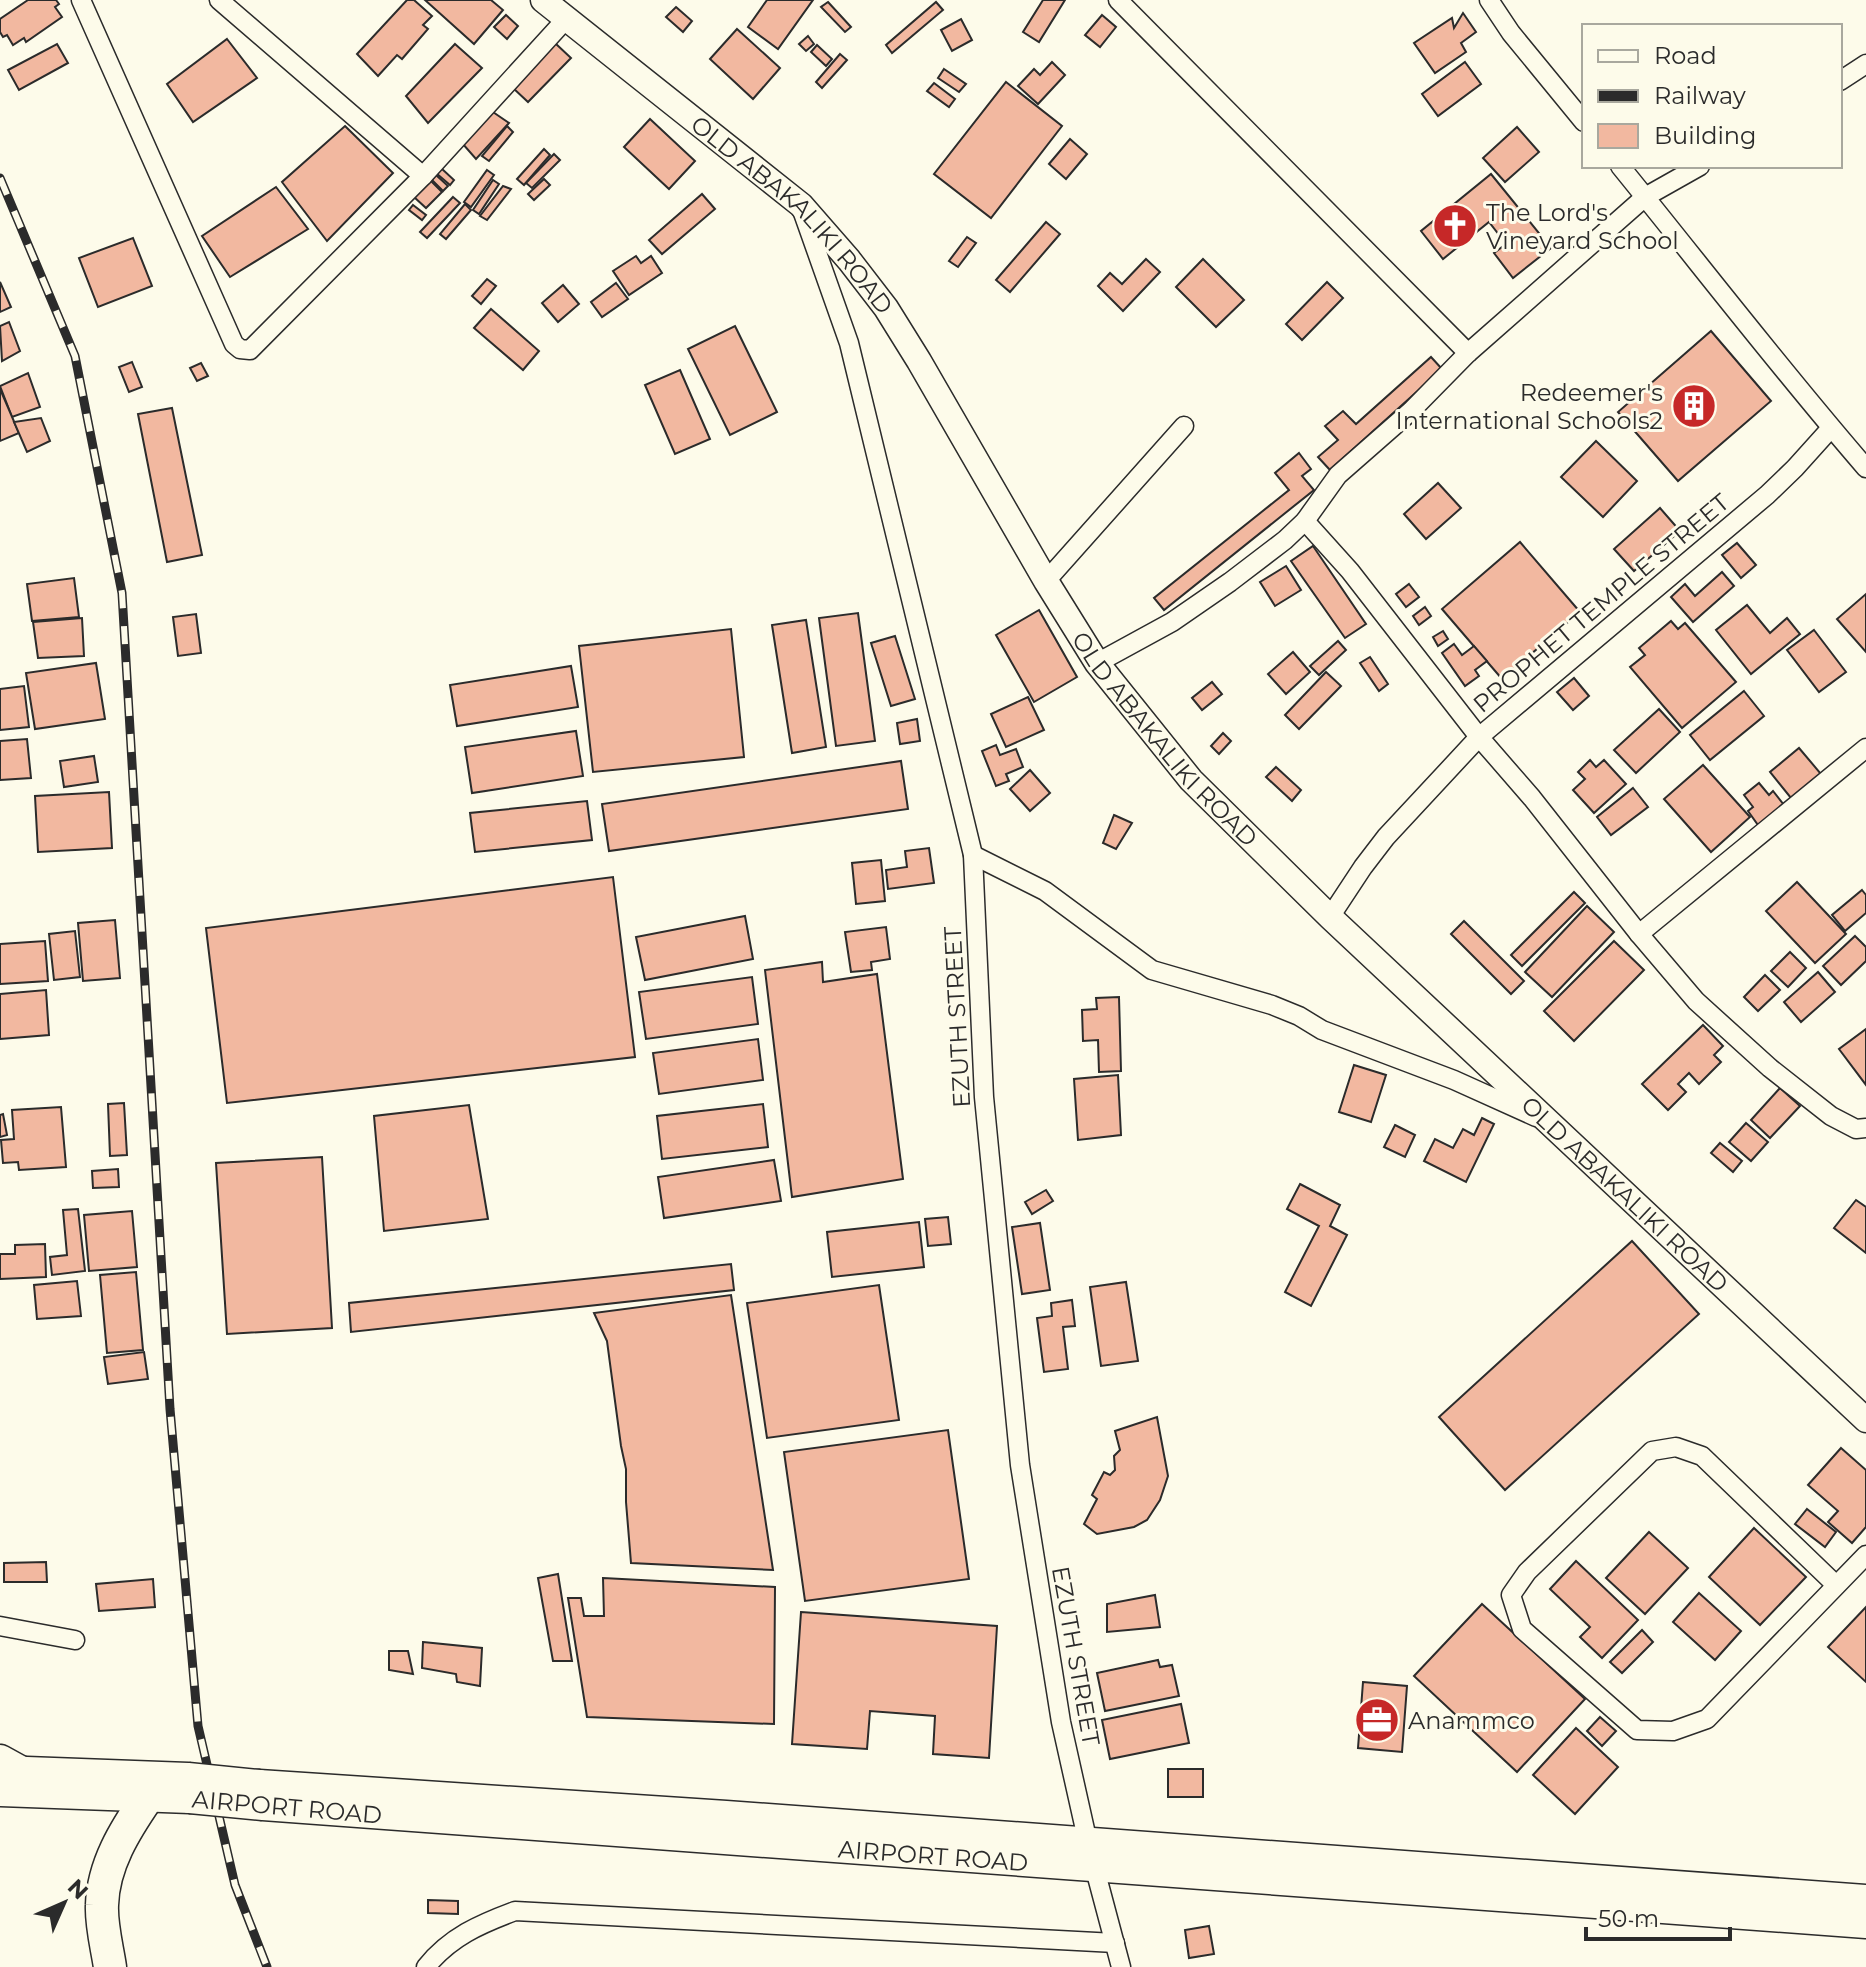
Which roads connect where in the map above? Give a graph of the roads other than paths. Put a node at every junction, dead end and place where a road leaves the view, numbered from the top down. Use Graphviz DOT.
graph roads {
  1 [pos="81,0"];
  2 [pos="219,0"];
  3 [pos="543,0"];
  4 [pos="1118,0"];
  5 [pos="1489,0"];
  6 [pos="566,19"];
  7 [pos="1866,64"];
  8 [pos="1842,80"];
  9 [pos="1582,120"];
  10 [pos="1622,168"];
  11 [pos="1696,168"];
  12 [pos="423,176"];
  13 [pos="1645,197"];
  14 [pos="801,205"];
  15 [pos="1468,353"];
  16 [pos="1184,426"];
  17 [pos="1831,428"];
  18 [pos="1866,468"];
  19 [pos="1305,521"];
  20 [pos="1046,581"];
  21 [pos="1097,663"];
  22 [pos="1479,737"];
  23 [pos="1866,748"];
  24 [pos="973,855"];
  25 [pos="1330,917"];
  26 [pos="1639,934"];
  27 [pos="1549,1123"];
  28 [pos="1861,1128"];
  29 [pos="1866,1420"];
  30 [pos="1866,1555"];
  31 [pos="1836,1585"];
  32 [pos="0,1626"];
  33 [pos="75,1640"];
  34 [pos="5,1774"];
  35 [pos="189,1788"];
  36 [pos="147,1798"];
  37 [pos="1091,1855"];
  38 [pos="1866,1899"];
  39 [pos="1866,1924"];
  40 [pos="1115,1943"];
  41 [pos="110,1967"];
  42 [pos="426,1967"];
  43 [pos="1121,1967"];
  1 -- 12 [label="street"];
  2 -- 12 [label="street"];
  3 -- 6 [label="main road, OLD ABAKALIKI ROAD"];
  4 -- 15 [label="street"];
  5 -- 9 [label="street"];
  6 -- 12 [label="street"];
  6 -- 14 [label="main road, OLD ABAKALIKI ROAD"];
  7 -- 8 [label="street"];
  10 -- 13 [label="street"];
  11 -- 13 [label="street"];
  13 -- 15 [label="street"];
  13 -- 17 [label="street"];
  14 -- 20 [label="main road, OLD ABAKALIKI ROAD"];
  14 -- 24 [label="street, EZUTH STREET"];
  15 -- 19 [label="street"];
  16 -- 20 [label="street"];
  17 -- 18 [label="street"];
  17 -- 22 [label="street, PROPHET TEMPLE STREET"];
  19 -- 21 [label="street"];
  19 -- 22 [label="street"];
  20 -- 21 [label="main road, OLD ABAKALIKI ROAD"];
  21 -- 25 [label="main road, OLD ABAKALIKI ROAD"];
  22 -- 25 [label="street"];
  22 -- 26 [label="street, PROPHET TEMPLE STREET"];
  23 -- 26 [label="street"];
  24 -- 27 [label="street"];
  24 -- 37 [label="street, EZUTH STREET"];
  25 -- 27 [label="main road, OLD ABAKALIKI ROAD"];
  26 -- 28 [label="street, PROPHET TEMPLE STREET"];
  27 -- 29 [label="main road, OLD ABAKALIKI ROAD"];
  30 -- 31 [label="street"];
  31 -- 31 [label="street"];
  32 -- 33 [label="street"];
  34 -- 35 [label="main road, AIRPORT ROAD"];
  34 -- 36 [label="main road, AIRPORT ROAD"];
  35 -- 36 [label="main road, AIRPORT ROAD"];
  35 -- 37 [label="main road, AIRPORT ROAD, bridge"];
  36 -- 41 [label="highway"];
  37 -- 38 [label="main road, AIRPORT ROAD"];
  37 -- 39 [label="main road, AIRPORT ROAD"];
  37 -- 40 [label="street, EZUTH STREET"];
  40 -- 42 [label="street"];
  40 -- 43 [label="street, EZUTH STREET"];
}
